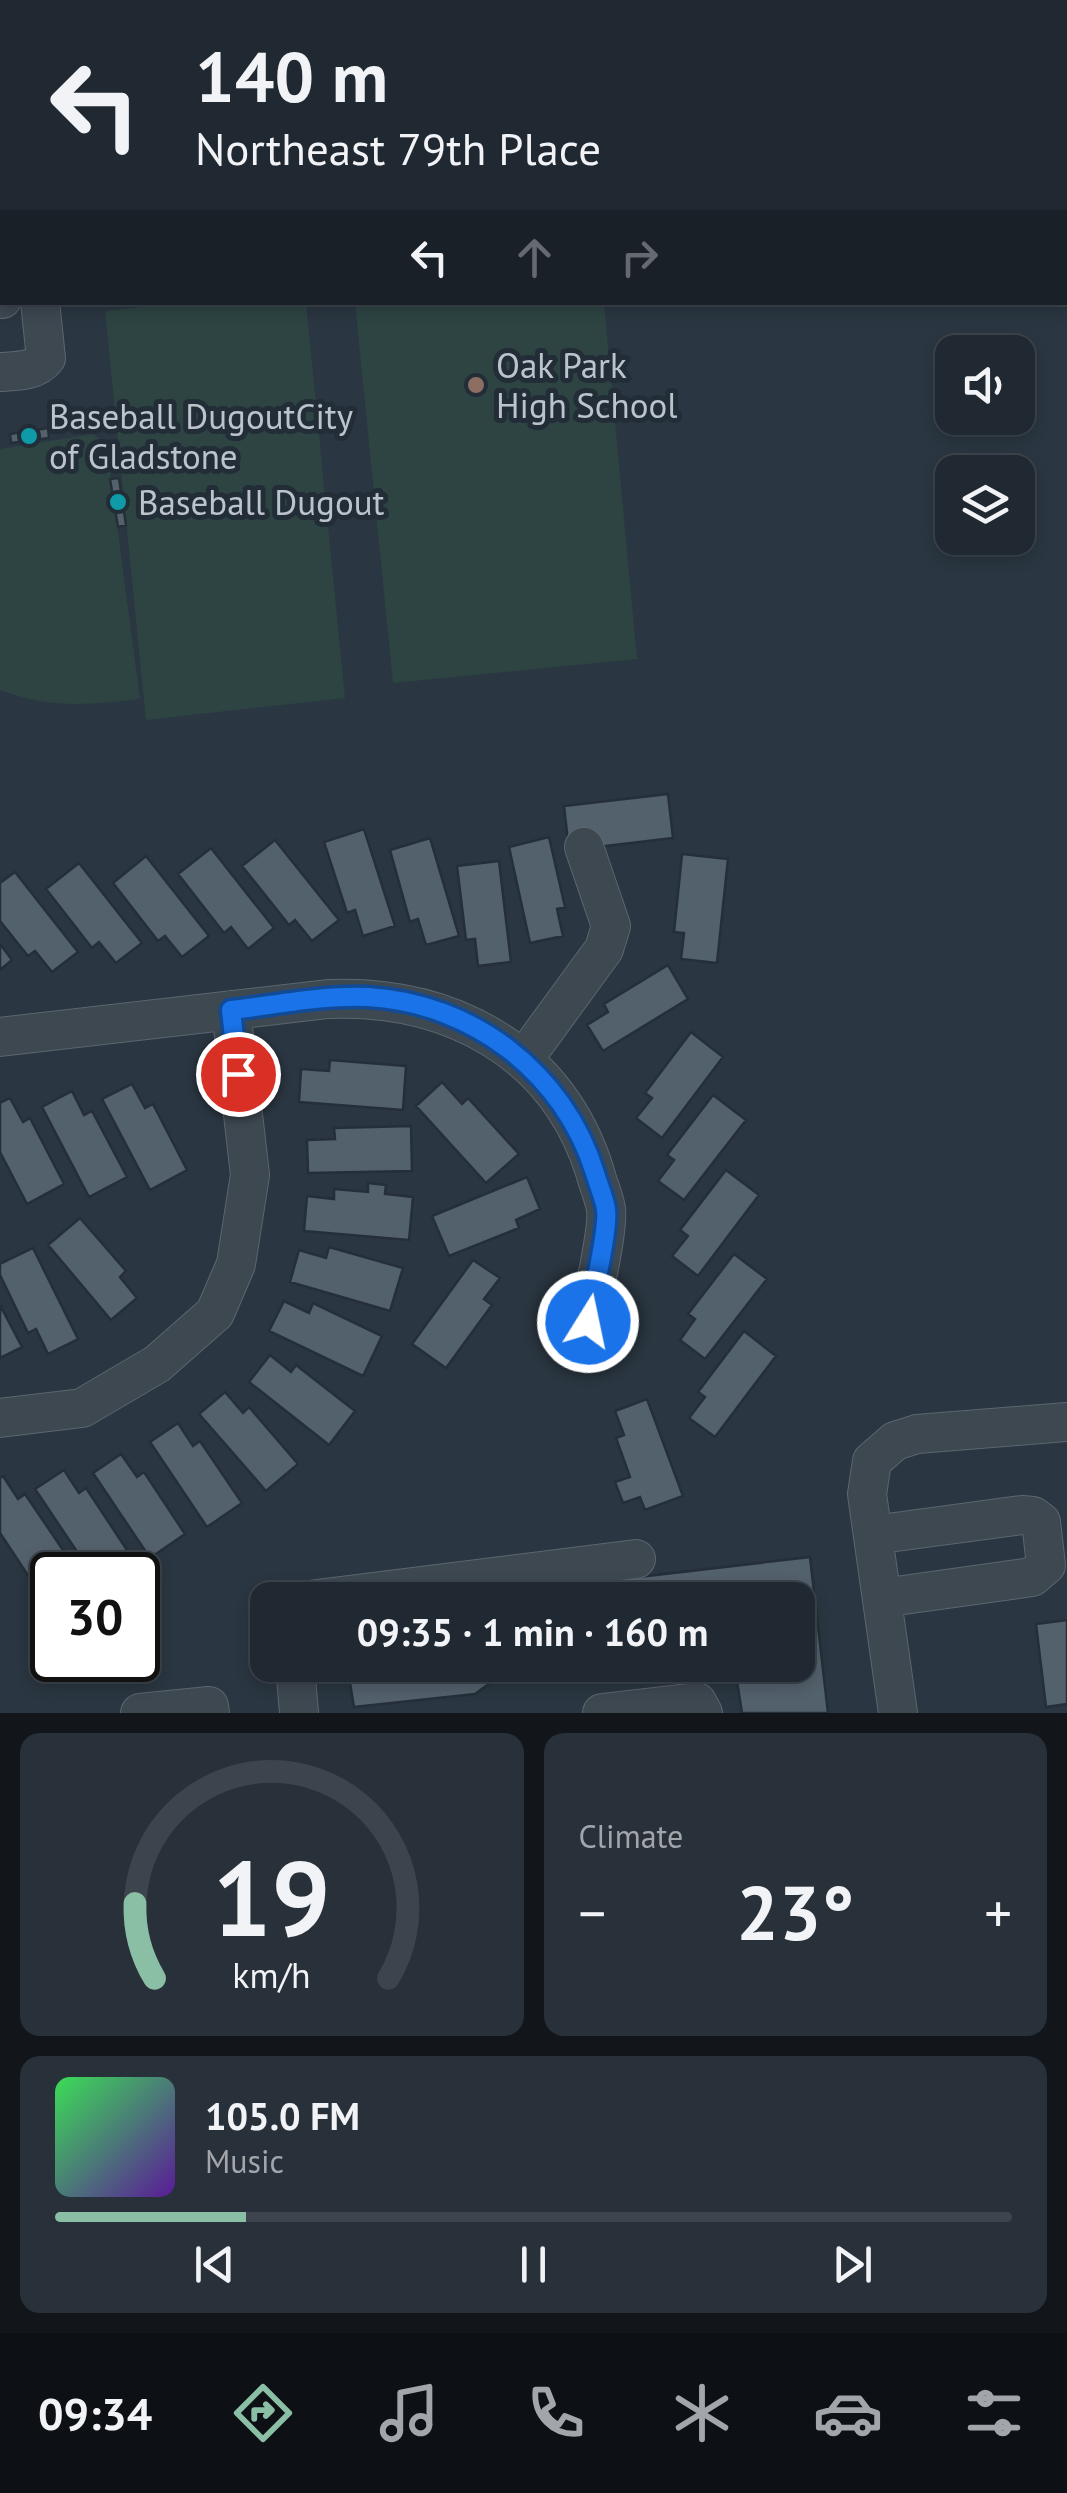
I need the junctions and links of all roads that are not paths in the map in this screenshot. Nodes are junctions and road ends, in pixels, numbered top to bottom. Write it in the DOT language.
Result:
graph roads {
  1 [pos="40,305"];
  2 [pos="0,372"];
  3 [pos="584,847"];
  4 [pos="231,1010"];
  5 [pos="0,1037"];
  6 [pos="523,1060"];
  7 [pos="588,1322"];
  8 [pos="0,1418"];
  9 [pos="1067,1422"];
  10 [pos="873,1536"];
  11 [pos="636,1559"];
  12 [pos="453,1582"];
  13 [pos="882,1598"];
  14 [pos="296,1682"];
  15 [pos="210,1709"];
  16 [pos="140,1713"];
  17 [pos="299,1713"];
  18 [pos="602,1713"];
  19 [pos="703,1713"];
  20 [pos="898,1713"];
  1 -- 2 [label="street"];
  3 -- 6 [label="street"];
  4 -- 5 [label="street"];
  4 -- 6 [label="street"];
  4 -- 8 [label="street"];
  6 -- 7 [label="street"];
  9 -- 10 [label="street"];
  10 -- 13 [label="street"];
  10 -- 13 [label="street"];
  11 -- 12 [label="street"];
  13 -- 20 [label="street"];
  14 -- 17 [label="street"];
  15 -- 16 [label="street"];
  18 -- 19 [label="street"];
}
